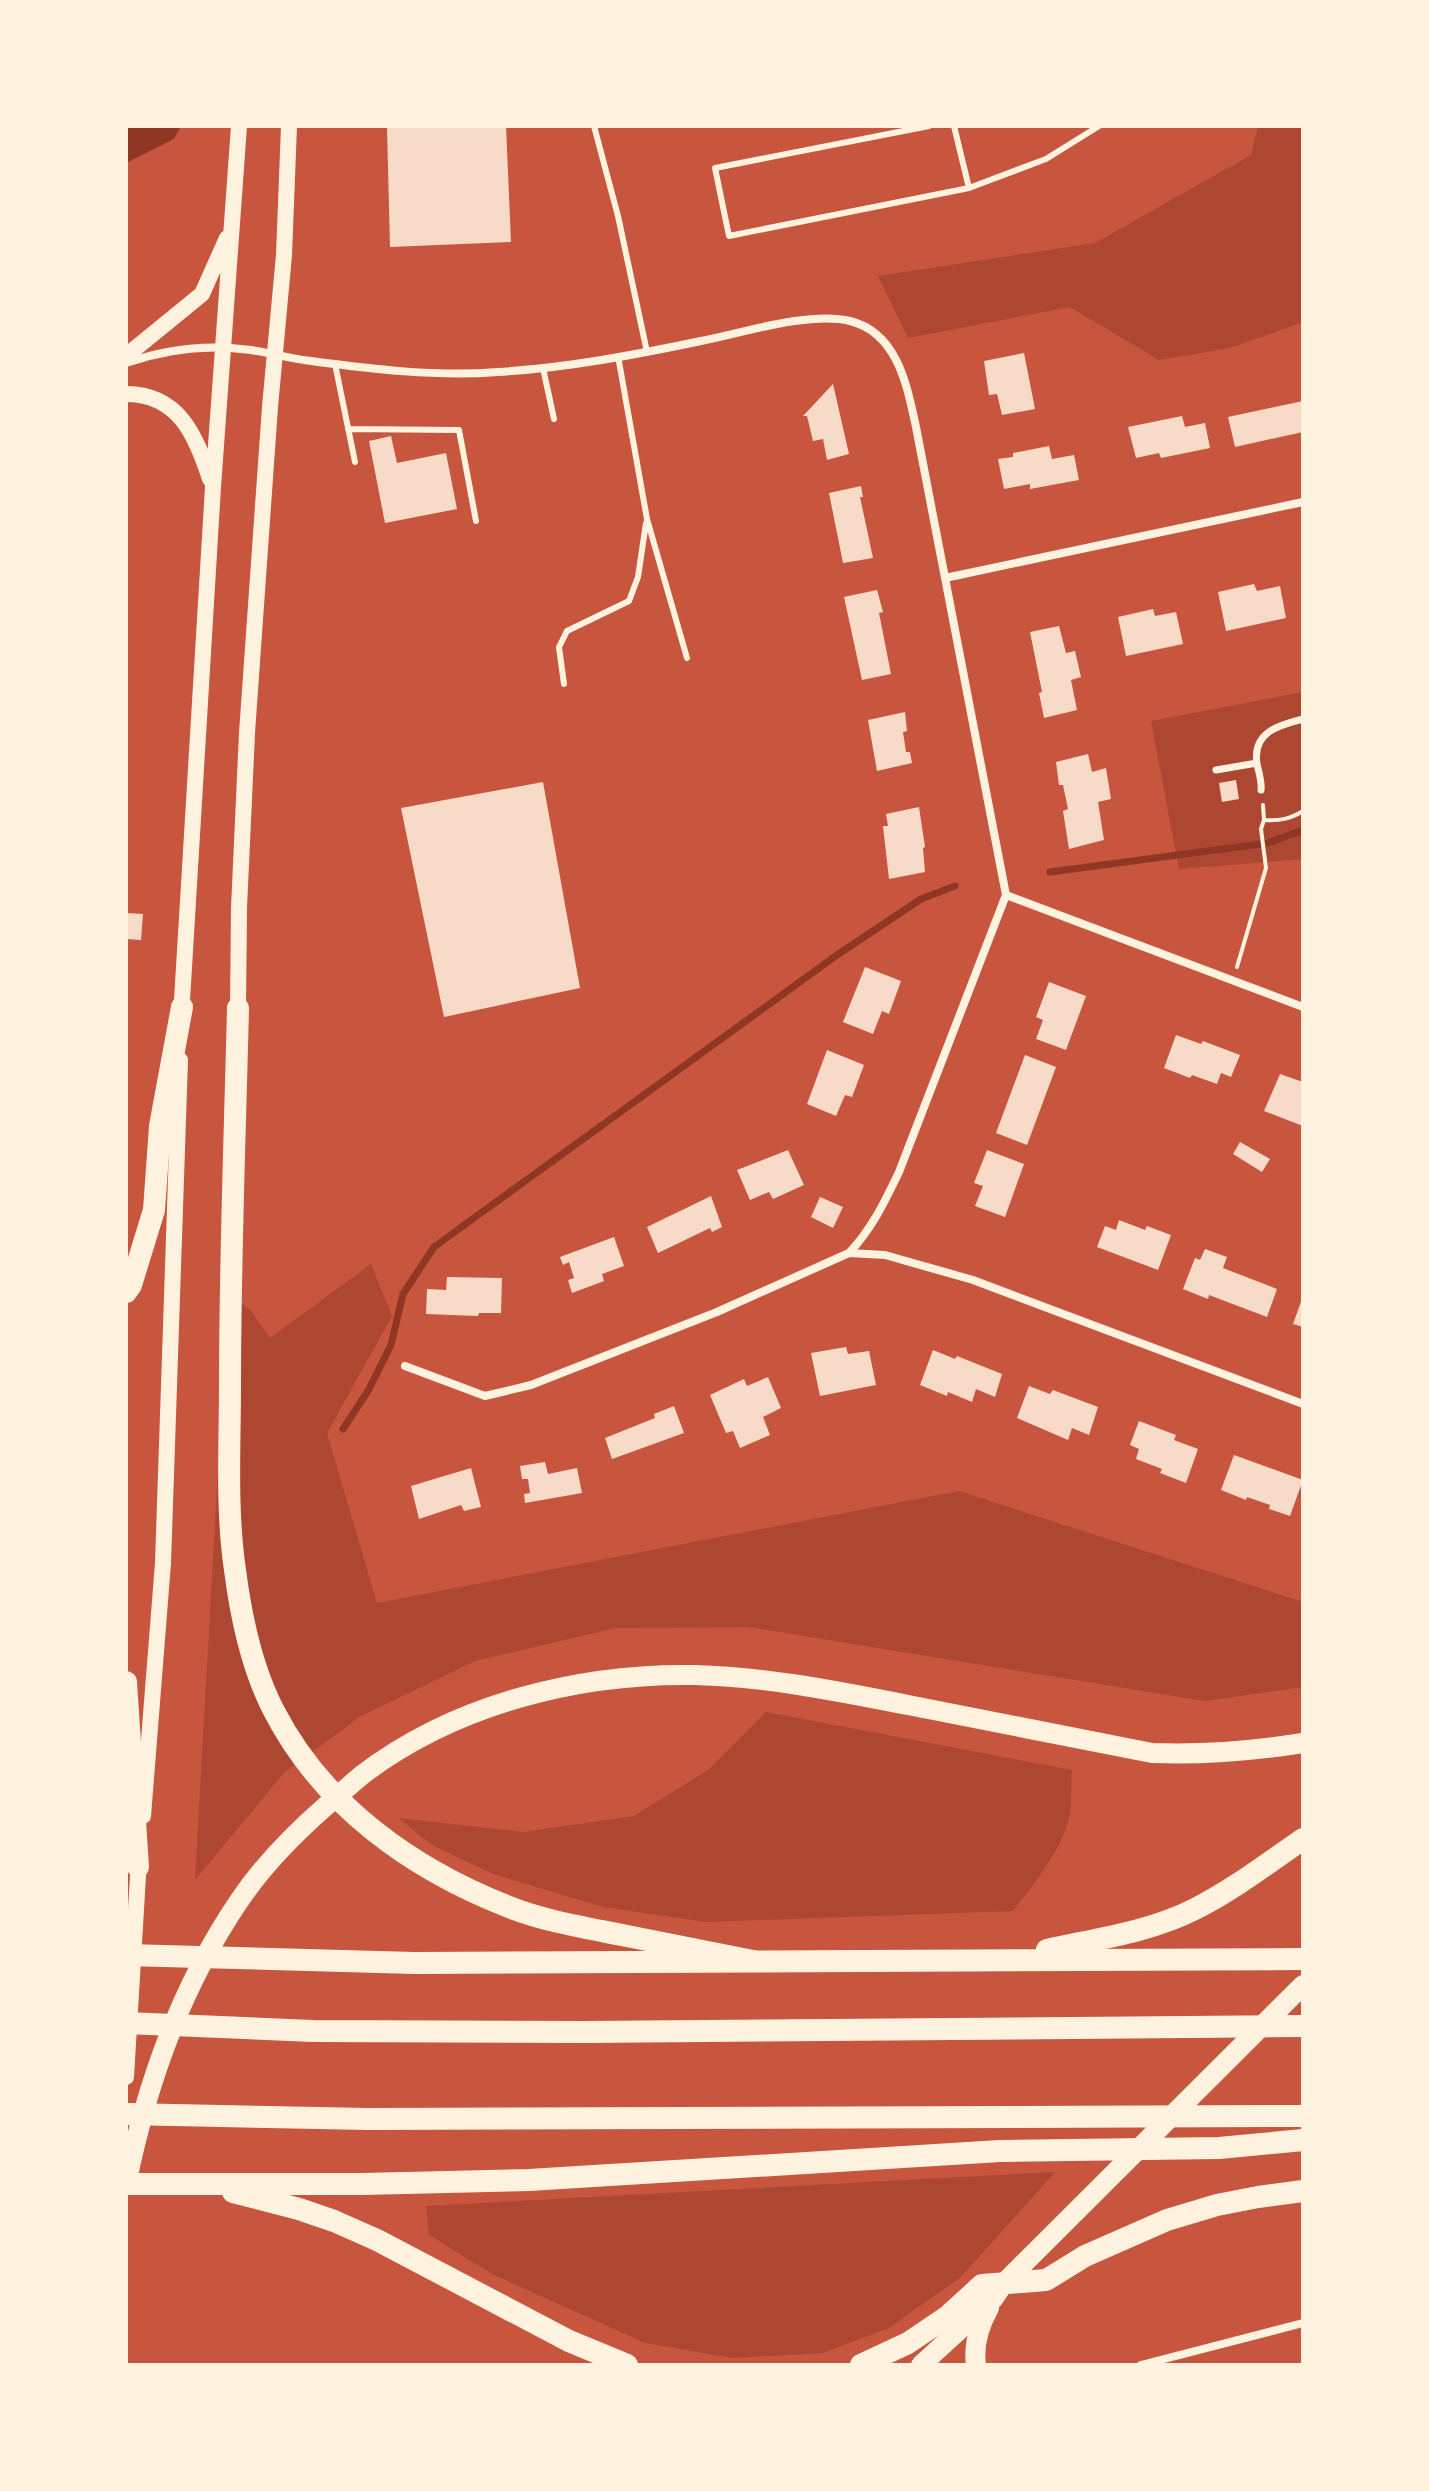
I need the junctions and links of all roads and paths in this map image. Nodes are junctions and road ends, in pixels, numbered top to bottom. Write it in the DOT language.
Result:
graph roads {
  1 [pos="239,126"];
  2 [pos="289,126"];
  3 [pos="594,126"];
  4 [pos="929,126"];
  5 [pos="954,126"];
  6 [pos="1099,126"];
  7 [pos="969,188"];
  8 [pos="233,226"];
  9 [pos="223,349"];
  10 [pos="647,352"];
  11 [pos="126,356"];
  12 [pos="274,356"];
  13 [pos="618,356"];
  14 [pos="126,363"];
  15 [pos="335,364"];
  16 [pos="543,368"];
  17 [pos="126,394"];
  18 [pos="554,419"];
  19 [pos="348,429"];
  20 [pos="355,462"];
  21 [pos="213,487"];
  22 [pos="1303,502"];
  23 [pos="647,519"];
  24 [pos="476,521"];
  25 [pos="945,578"];
  26 [pos="687,658"];
  27 [pos="564,684"];
  28 [pos="1303,719"];
  29 [pos="1257,763"];
  30 [pos="1216,770"];
  31 [pos="1261,790"];
  32 [pos="1303,811"];
  33 [pos="1264,820"];
  34 [pos="1006,895"];
  35 [pos="1233,981"];
  36 [pos="182,1007"];
  37 [pos="1303,1007"];
  38 [pos="238,1008"];
  39 [pos="849,1253"];
  40 [pos="126,1292"];
  41 [pos="405,1366"];
  42 [pos="1303,1404"];
  43 [pos="126,1682"];
  44 [pos="1303,1743"];
  45 [pos="1303,1839"];
  46 [pos="138,1867"];
  47 [pos="126,1955"];
  48 [pos="1006,1959"];
  49 [pos="1303,1959"];
  50 [pos="753,1961"];
  51 [pos="1303,1985"];
  52 [pos="126,2023"];
  53 [pos="1303,2026"];
  54 [pos="126,2077"];
  55 [pos="126,2114"];
  56 [pos="1303,2116"];
  57 [pos="1303,2140"];
  58 [pos="201,2183"];
  59 [pos="126,2184"];
  60 [pos="1303,2191"];
  61 [pos="998,2291"];
  62 [pos="1303,2323"];
  63 [pos="627,2365"];
  64 [pos="861,2365"];
  65 [pos="921,2365"];
  66 [pos="976,2365"];
  67 [pos="1141,2365"];
  1 -- 8 [label="main road"];
  2 -- 12 [label="main road"];
  3 -- 10 [label="lane"];
  4 -- 7 [label="lane"];
  5 -- 7 [label="lane"];
  6 -- 7 [label="lane"];
  8 -- 9 [label="main road"];
  8 -- 11 [label="main road"];
  9 -- 12 [label="street"];
  9 -- 14 [label="street"];
  9 -- 21 [label="main road"];
  10 -- 13 [label="street"];
  10 -- 25 [label="street"];
  12 -- 15 [label="street"];
  12 -- 38 [label="main road"];
  13 -- 16 [label="street"];
  13 -- 23 [label="lane"];
  15 -- 16 [label="street"];
  15 -- 19 [label="lane"];
  16 -- 18 [label="lane"];
  17 -- 21 [label="main road"];
  19 -- 20 [label="lane"];
  19 -- 24 [label="lane"];
  21 -- 36 [label="main road"];
  22 -- 25 [label="street"];
  23 -- 26 [label="lane"];
  23 -- 27 [label="lane"];
  25 -- 34 [label="street"];
  28 -- 29 [label="street"];
  29 -- 30 [label="street"];
  29 -- 31 [label="street"];
  31 -- 33 [label="path"];
  32 -- 33 [label="path"];
  33 -- 35 [label="path"];
  34 -- 35 [label="street"];
  34 -- 39 [label="street"];
  35 -- 37 [label="street"];
  36 -- 40 [label="highway"];
  36 -- 46 [label="main road"];
  38 -- 50 [label="highway"];
  39 -- 41 [label="street"];
  39 -- 42 [label="street"];
  43 -- 46 [label="highway"];
  44 -- 59 [label="main road"];
  45 -- 48 [label="highway"];
  46 -- 54 [label="main road"];
  47 -- 50 [label="highway"];
  48 -- 49 [label="highway"];
  48 -- 50 [label="highway"];
  51 -- 61 [label="main road"];
  52 -- 53 [label="highway"];
  55 -- 56 [label="highway"];
  57 -- 58 [label="highway"];
  58 -- 59 [label="highway"];
  58 -- 63 [label="highway"];
  60 -- 61 [label="highway"];
  61 -- 64 [label="highway"];
  61 -- 65 [label="main road"];
  61 -- 66 [label="main road"];
  62 -- 67 [label="street"];
}
